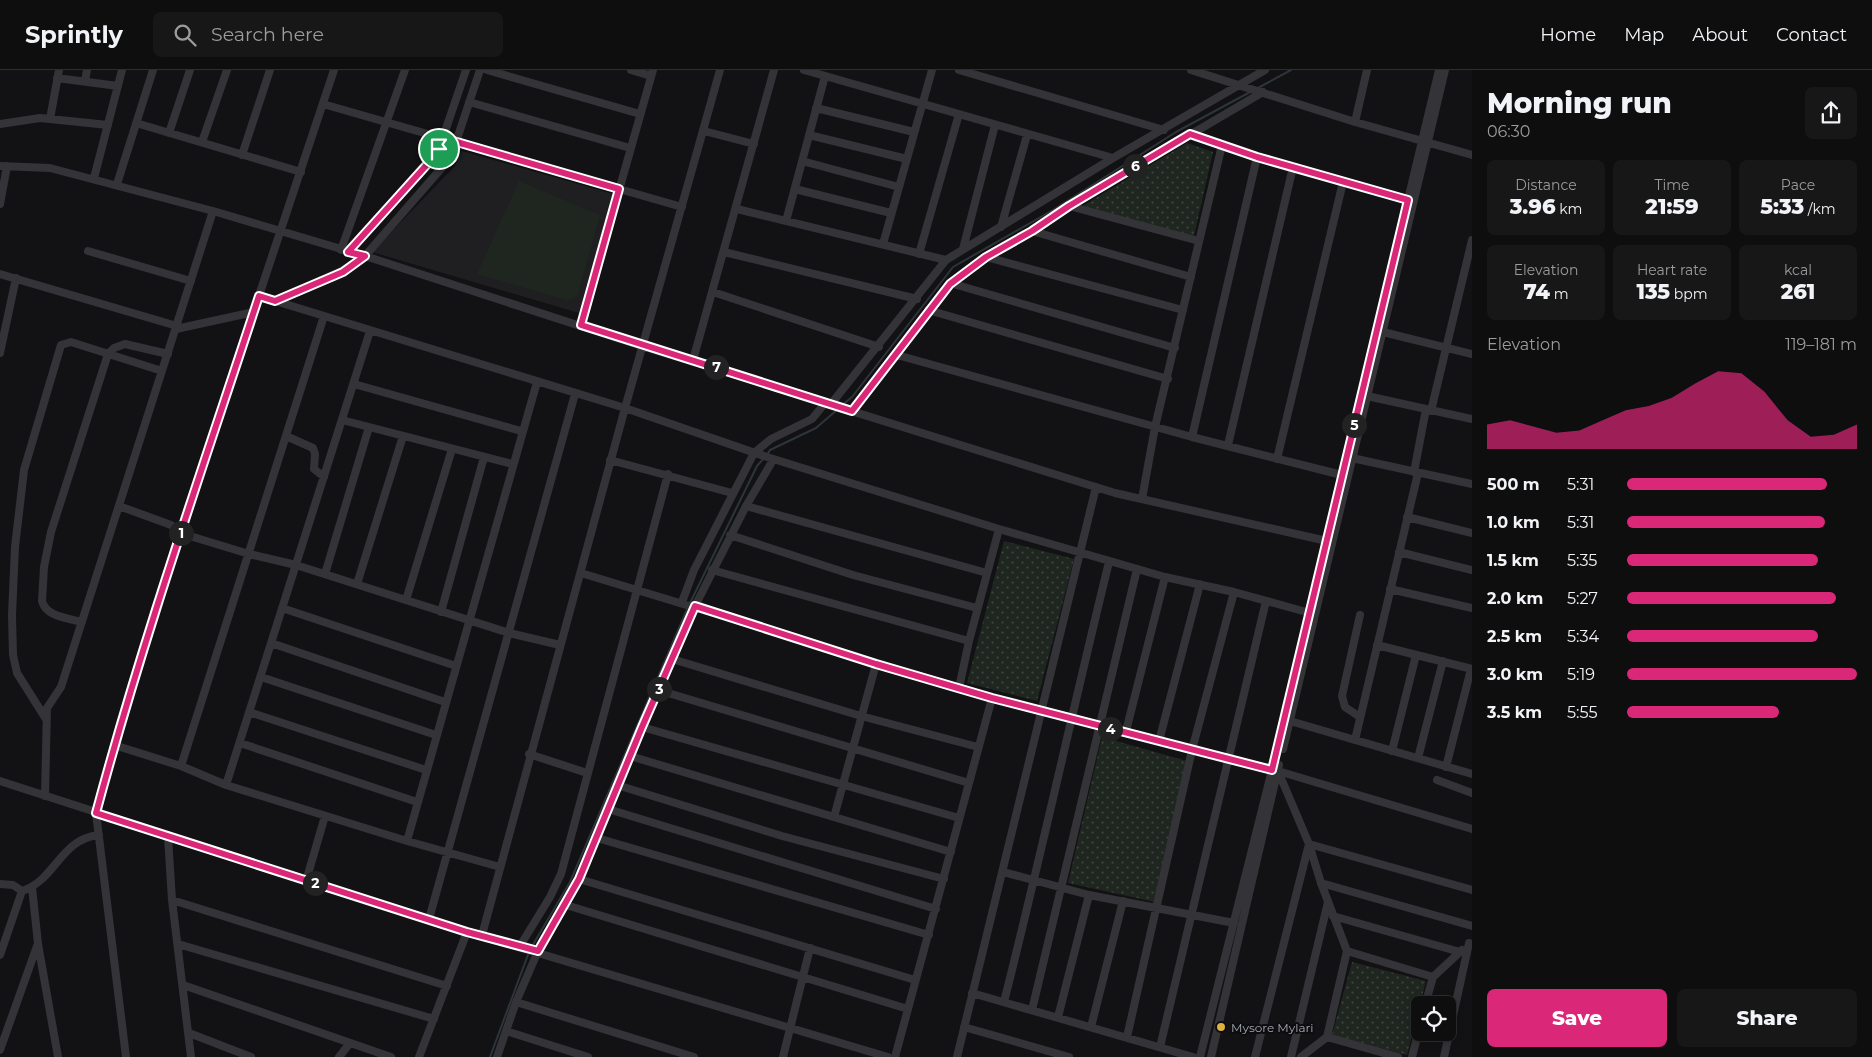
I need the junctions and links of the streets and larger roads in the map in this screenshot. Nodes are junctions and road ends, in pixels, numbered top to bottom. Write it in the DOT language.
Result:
graph roads {
  1 [pos="88,70"];
  2 [pos="122,70"];
  3 [pos="153,70"];
  4 [pos="190,70"];
  5 [pos="227,70"];
  6 [pos="270,70"];
  7 [pos="334,70"];
  8 [pos="405,70"];
  9 [pos="466,70"];
  10 [pos="480,70"];
  11 [pos="487,70"];
  12 [pos="631,70"];
  13 [pos="720,70"];
  14 [pos="774,70"];
  15 [pos="804,70"];
  16 [pos="932,70"];
  17 [pos="960,70"];
  18 [pos="1191,70"];
  19 [pos="1265,70"];
  20 [pos="1367,70"];
  21 [pos="1439,70"];
  22 [pos="1445,70"];
  23 [pos="652,73"];
  24 [pos="58,74"];
  25 [pos="825,76"];
  26 [pos="85,82"];
  27 [pos="1238,84"];
  28 [pos="118,86"];
  29 [pos="1263,92"];
  30 [pos="470,102"];
  31 [pos="922,102"];
  32 [pos="323,104"];
  33 [pos="816,108"];
  34 [pos="640,114"];
  35 [pos="959,114"];
  36 [pos="50,119"];
  37 [pos="386,122"];
  38 [pos="1355,122"];
  39 [pos="136,123"];
  40 [pos="0,124"];
  41 [pos="995,124"];
  42 [pos="108,125"];
  43 [pos="1164,130"];
  44 [pos="704,131"];
  45 [pos="914,132"];
  46 [pos="168,133"];
  47 [pos="1190,134"];
  48 [pos="809,135"];
  49 [pos="1027,135"];
  50 [pos="443,138"];
  51 [pos="1425,141"];
  52 [pos="202,142"];
  53 [pos="456,142"];
  54 [pos="754,144"];
  55 [pos="1222,145"];
  56 [pos="630,148"];
  57 [pos="242,155"];
  58 [pos="1472,155"];
  59 [pos="1257,157"];
  60 [pos="1113,158"];
  61 [pos="906,159"];
  62 [pos="802,162"];
  63 [pos="3,166"];
  64 [pos="1293,167"];
  65 [pos="301,172"];
  66 [pos="94,178"];
  67 [pos="1343,182"];
  68 [pos="117,184"];
  69 [pos="899,187"];
  70 [pos="619,189"];
  71 [pos="795,189"];
  72 [pos="1408,200"];
  73 [pos="0,204"];
  74 [pos="1069,206"];
  75 [pos="682,207"];
  76 [pos="737,208"];
  77 [pos="214,211"];
  78 [pos="891,213"];
  79 [pos="786,221"];
  80 [pos="1001,227"];
  81 [pos="1032,231"];
  82 [pos="280,232"];
  83 [pos="1472,240"];
  84 [pos="1199,241"];
  85 [pos="883,244"];
  86 [pos="963,249"];
  87 [pos="88,251"];
  88 [pos="344,251"];
  89 [pos="724,252"];
  90 [pos="919,254"];
  91 [pos="365,256"];
  92 [pos="986,257"];
  93 [pos="946,260"];
  94 [pos="0,274"];
  95 [pos="1191,277"];
  96 [pos="16,278"];
  97 [pos="191,281"];
  98 [pos="950,284"];
  99 [pos="713,292"];
  100 [pos="259,296"];
  101 [pos="917,299"];
  102 [pos="275,301"];
  103 [pos="928,310"];
  104 [pos="1183,310"];
  105 [pos="254,312"];
  106 [pos="324,316"];
  107 [pos="581,325"];
  108 [pos="176,327"];
  109 [pos="370,331"];
  110 [pos="1382,332"];
  111 [pos="642,346"];
  112 [pos="879,348"];
  113 [pos="1175,348"];
  114 [pos="1446,349"];
  115 [pos="0,353"];
  116 [pos="108,354"];
  117 [pos="168,354"];
  118 [pos="1472,354"];
  119 [pos="896,355"];
  120 [pos="694,360"];
  121 [pos="162,371"];
  122 [pos="1168,379"];
  123 [pos="537,382"];
  124 [pos="354,384"];
  125 [pos="575,394"];
  126 [pos="1367,396"];
  127 [pos="829,403"];
  128 [pos="624,408"];
  129 [pos="1429,410"];
  130 [pos="852,411"];
  131 [pos="1472,419"];
  132 [pos="342,420"];
  133 [pos="369,427"];
  134 [pos="1155,427"];
  135 [pos="521,431"];
  136 [pos="286,436"];
  137 [pos="403,436"];
  138 [pos="1192,437"];
  139 [pos="1228,446"];
  140 [pos="452,448"];
  141 [pos="756,454"];
  142 [pos="484,457"];
  143 [pos="770,458"];
  144 [pos="1352,458"];
  145 [pos="1277,459"];
  146 [pos="610,460"];
  147 [pos="512,464"];
  148 [pos="1416,472"];
  149 [pos="668,474"];
  150 [pos="1342,475"];
  151 [pos="324,477"];
  152 [pos="1472,484"];
  153 [pos="1096,487"];
  154 [pos="732,493"];
  155 [pos="1142,499"];
  156 [pos="119,506"];
  157 [pos="746,506"];
  158 [pos="1407,517"];
  159 [pos="999,529"];
  160 [pos="180,533"];
  161 [pos="1472,533"];
  162 [pos="730,535"];
  163 [pos="1327,541"];
  164 [pos="1399,552"];
  165 [pos="249,554"];
  166 [pos="1080,554"];
  167 [pos="1109,562"];
  168 [pos="296,564"];
  169 [pos="1137,569"];
  170 [pos="712,570"];
  171 [pos="1472,570"];
  172 [pos="581,573"];
  173 [pos="325,574"];
  174 [pos="987,574"];
  175 [pos="1165,577"];
  176 [pos="357,584"];
  177 [pos="1200,584"];
  178 [pos="1390,589"];
  179 [pos="637,590"];
  180 [pos="1234,592"];
  181 [pos="406,600"];
  182 [pos="1266,601"];
  183 [pos="682,602"];
  184 [pos="695,606"];
  185 [pos="282,608"];
  186 [pos="977,608"];
  187 [pos="1472,608"];
  188 [pos="441,612"];
  189 [pos="1310,613"];
  190 [pos="1360,615"];
  191 [pos="468,621"];
  192 [pos="82,622"];
  193 [pos="509,633"];
  194 [pos="969,641"];
  195 [pos="271,643"];
  196 [pos="560,645"];
  197 [pos="1377,645"];
  198 [pos="1416,654"];
  199 [pos="672,658"];
  200 [pos="1443,661"];
  201 [pos="876,664"];
  202 [pos="456,666"];
  203 [pos="1472,669"];
  204 [pos="261,677"];
  205 [pos="959,688"];
  206 [pos="658,690"];
  207 [pos="992,698"];
  208 [pos="445,702"];
  209 [pos="249,712"];
  210 [pos="1042,712"];
  211 [pos="861,716"];
  212 [pos="1360,717"];
  213 [pos="46,719"];
  214 [pos="1070,720"];
  215 [pos="1290,721"];
  216 [pos="642,727"];
  217 [pos="1098,727"];
  218 [pos="1126,731"];
  219 [pos="436,735"];
  220 [pos="1355,740"];
  221 [pos="1159,741"];
  222 [pos="240,743"];
  223 [pos="114,745"];
  224 [pos="978,748"];
  225 [pos="852,749"];
  226 [pos="1192,750"];
  227 [pos="1392,751"];
  228 [pos="529,754"];
  229 [pos="630,756"];
  230 [pos="1418,758"];
  231 [pos="1227,760"];
  232 [pos="181,766"];
  233 [pos="1446,767"];
  234 [pos="426,770"];
  235 [pos="1275,771"];
  236 [pos="587,773"];
  237 [pos="1472,774"];
  238 [pos="1437,780"];
  239 [pos="0,781"];
  240 [pos="969,783"];
  241 [pos="226,785"];
  242 [pos="617,785"];
  243 [pos="842,785"];
  244 [pos="1472,792"];
  245 [pos="45,796"];
  246 [pos="417,802"];
  247 [pos="608,809"];
  248 [pos="96,813"];
  249 [pos="325,816"];
  250 [pos="834,817"];
  251 [pos="959,818"];
  252 [pos="1472,829"];
  253 [pos="99,835"];
  254 [pos="168,837"];
  255 [pos="597,838"];
  256 [pos="406,841"];
  257 [pos="1309,844"];
  258 [pos="447,852"];
  259 [pos="951,852"];
  260 [pos="500,867"];
  261 [pos="1003,872"];
  262 [pos="579,879"];
  263 [pos="944,879"];
  264 [pos="306,880"];
  265 [pos="1035,882"];
  266 [pos="1321,883"];
  267 [pos="0,884"];
  268 [pos="32,887"];
  269 [pos="1061,887"];
  270 [pos="1472,890"];
  271 [pos="22,891"];
  272 [pos="1089,895"];
  273 [pos="172,900"];
  274 [pos="1123,901"];
  275 [pos="1328,902"];
  276 [pos="566,905"];
  277 [pos="1157,907"];
  278 [pos="936,909"];
  279 [pos="1192,914"];
  280 [pos="1333,916"];
  281 [pos="429,919"];
  282 [pos="1234,923"];
  283 [pos="1472,926"];
  284 [pos="467,932"];
  285 [pos="482,935"];
  286 [pos="928,936"];
  287 [pos="1471,942"];
  288 [pos="38,944"];
  289 [pos="178,944"];
  290 [pos="520,946"];
  291 [pos="810,948"];
  292 [pos="538,951"];
  293 [pos="1347,951"];
  294 [pos="1460,952"];
  295 [pos="0,955"];
  296 [pos="802,977"];
  297 [pos="1433,977"];
  298 [pos="916,980"];
  299 [pos="183,985"];
  300 [pos="447,986"];
  301 [pos="972,992"];
  302 [pos="1428,996"];
  303 [pos="516,1002"];
  304 [pos="1004,1002"];
  305 [pos="908,1010"];
  306 [pos="1032,1010"];
  307 [pos="1058,1018"];
  308 [pos="434,1019"];
  309 [pos="964,1027"];
  310 [pos="1091,1027"];
  311 [pos="790,1029"];
  312 [pos="506,1031"];
  313 [pos="189,1033"];
  314 [pos="1126,1037"];
  315 [pos="1327,1037"];
  316 [pos="1416,1041"];
  317 [pos="350,1043"];
  318 [pos="1160,1047"];
  319 [pos="665,1048"];
  320 [pos="0,1050"];
  321 [pos="58,1057"];
  322 [pos="126,1057"];
  323 [pos="191,1057"];
  324 [pos="251,1057"];
  325 [pos="339,1057"];
  326 [pos="391,1057"];
  327 [pos="419,1057"];
  328 [pos="497,1057"];
  329 [pos="588,1057"];
  330 [pos="662,1057"];
  331 [pos="694,1057"];
  332 [pos="783,1057"];
  333 [pos="888,1057"];
  334 [pos="895,1057"];
  335 [pos="957,1057"];
  336 [pos="1069,1057"];
  337 [pos="1193,1057"];
  338 [pos="1200,1057"];
  339 [pos="1211,1057"];
  340 [pos="1255,1057"];
  341 [pos="1291,1057"];
  342 [pos="1301,1057"];
  343 [pos="1398,1057"];
  344 [pos="1412,1057"];
  345 [pos="1444,1057"];
  1 -- 26 [label="street"];
  2 -- 28 [label="street"];
  3 -- 39 [label="street"];
  4 -- 46 [label="street"];
  5 -- 52 [label="street"];
  6 -- 57 [label="street"];
  7 -- 32 [label="street"];
  8 -- 37 [label="street"];
  9 -- 50 [label="street"];
  10 -- 30 [label="street"];
  11 -- 34 [label="street"];
  12 -- 23 [label="street"];
  13 -- 44 [label="street"];
  14 -- 54 [label="street"];
  15 -- 25 [label="street"];
  16 -- 31 [label="street"];
  17 -- 43 [label="street"];
  18 -- 27 [label="street"];
  19 -- 27 [label="street"];
  20 -- 38 [label="street"];
  21 -- 51 [label="street"];
  22 -- 51 [label="street"];
  23 -- 34 [label="street"];
  24 -- 26 [label="street"];
  24 -- 36 [label="street"];
  25 -- 31 [label="street"];
  25 -- 33 [label="street"];
  26 -- 28 [label="street"];
  27 -- 29 [label="street"];
  27 -- 43 [label="street"];
  28 -- 42 [label="street"];
  29 -- 38 [label="street"];
  29 -- 47 [label="street"];
  30 -- 53 [label="street"];
  30 -- 56 [label="street"];
  31 -- 35 [label="street"];
  31 -- 45 [label="street"];
  32 -- 37 [label="street"];
  32 -- 65 [label="street"];
  33 -- 45 [label="street"];
  33 -- 48 [label="street"];
  34 -- 56 [label="street"];
  35 -- 41 [label="street"];
  35 -- 90 [label="street"];
  36 -- 40 [label="street"];
  36 -- 42 [label="street"];
  37 -- 50 [label="street"];
  37 -- 88 [label="street"];
  38 -- 51 [label="street"];
  39 -- 46 [label="street"];
  39 -- 68 [label="street"];
  41 -- 49 [label="street"];
  41 -- 86 [label="street"];
  42 -- 66 [label="street"];
  43 -- 60 [label="street"];
  44 -- 54 [label="street"];
  44 -- 75 [label="street"];
  45 -- 61 [label="street"];
  46 -- 52 [label="street"];
  47 -- 55 [label="street"];
  47 -- 74 [label="street"];
  48 -- 61 [label="street"];
  48 -- 62 [label="street"];
  49 -- 60 [label="street"];
  49 -- 80 [label="street"];
  50 -- 53 [label="street"];
  50 -- 88 [label="street"];
  51 -- 58 [label="street"];
  51 -- 72 [label="street"];
  51 -- 110 [label="street"];
  52 -- 57 [label="street"];
  53 -- 70 [label="street"];
  53 -- 91 [label="street"];
  54 -- 76 [label="street"];
  55 -- 59 [label="street"];
  55 -- 84 [label="street"];
  56 -- 70 [label="street"];
  57 -- 65 [label="street"];
  59 -- 64 [label="street"];
  59 -- 138 [label="street"];
  60 -- 80 [label="street"];
  61 -- 69 [label="street"];
  62 -- 69 [label="street"];
  62 -- 71 [label="street"];
  63 -- 66 [label="street"];
  63 -- 73 [label="street"];
  64 -- 67 [label="street"];
  64 -- 139 [label="street"];
  65 -- 82 [label="street"];
  66 -- 68 [label="street"];
  67 -- 72 [label="street"];
  67 -- 145 [label="street"];
  68 -- 77 [label="street"];
  69 -- 78 [label="street"];
  70 -- 75 [label="street"];
  70 -- 107 [label="street"];
  71 -- 78 [label="street"];
  71 -- 79 [label="street"];
  72 -- 150 [label="street"];
  74 -- 81 [label="street"];
  74 -- 84 [label="street"];
  75 -- 111 [label="street"];
  76 -- 79 [label="street"];
  76 -- 89 [label="street"];
  77 -- 82 [label="street"];
  77 -- 97 [label="street"];
  78 -- 85 [label="street"];
  79 -- 85 [label="street"];
  80 -- 86 [label="street"];
  81 -- 92 [label="street"];
  81 -- 95 [label="street"];
  82 -- 88 [label="street"];
  82 -- 100 [label="street"];
  83 -- 114 [label="street"];
  84 -- 95 [label="street"];
  85 -- 90 [label="street"];
  86 -- 93 [label="street"];
  87 -- 97 [label="street"];
  88 -- 91 [label="street"];
  89 -- 99 [label="street"];
  89 -- 101 [label="street"];
  90 -- 93 [label="street"];
  91 -- 102 [label="street"];
  91 -- 107 [label="street"];
  92 -- 98 [label="street"];
  92 -- 104 [label="street"];
  93 -- 101 [label="street"];
  94 -- 96 [label="street"];
  95 -- 104 [label="street"];
  96 -- 108 [label="street"];
  96 -- 115 [label="street"];
  97 -- 108 [label="street"];
  98 -- 103 [label="street"];
  98 -- 113 [label="street"];
  99 -- 112 [label="street"];
  99 -- 120 [label="street"];
  100 -- 102 [label="street"];
  100 -- 105 [label="street"];
  101 -- 112 [label="street"];
  102 -- 106 [label="street"];
  103 -- 119 [label="street"];
  103 -- 122 [label="street"];
  104 -- 113 [label="street"];
  105 -- 108 [label="street"];
  105 -- 160 [label="street"];
  106 -- 109 [label="street"];
  106 -- 136 [label="street"];
  107 -- 111 [label="street"];
  108 -- 117 [label="street"];
  109 -- 123 [label="street"];
  109 -- 124 [label="street"];
  110 -- 114 [label="street"];
  110 -- 126 [label="street"];
  111 -- 120 [label="street"];
  111 -- 128 [label="street"];
  112 -- 127 [label="street"];
  113 -- 122 [label="street"];
  114 -- 118 [label="street"];
  114 -- 129 [label="street"];
  116 -- 117 [label="street"];
  116 -- 121 [label="street"];
  116 -- 192 [label="street"];
  116 -- 213 [label="street"];
  117 -- 121 [label="street"];
  119 -- 130 [label="street"];
  119 -- 134 [label="street"];
  120 -- 127 [label="street"];
  121 -- 156 [label="street"];
  122 -- 134 [label="street"];
  123 -- 125 [label="street"];
  123 -- 135 [label="street"];
  124 -- 132 [label="street"];
  124 -- 135 [label="street"];
  125 -- 128 [label="street"];
  125 -- 193 [label="street"];
  126 -- 129 [label="street"];
  126 -- 144 [label="street"];
  127 -- 130 [label="street"];
  127 -- 141 [label="street"];
  128 -- 141 [label="street"];
  128 -- 146 [label="street"];
  129 -- 131 [label="street"];
  129 -- 148 [label="street"];
  130 -- 153 [label="street"];
  132 -- 133 [label="street"];
  132 -- 151 [label="street"];
  133 -- 137 [label="street"];
  133 -- 173 [label="street"];
  134 -- 138 [label="street"];
  134 -- 155 [label="street"];
  135 -- 147 [label="street"];
  136 -- 151 [label="street"];
  136 -- 165 [label="street"];
  137 -- 140 [label="street"];
  137 -- 176 [label="street"];
  138 -- 139 [label="street"];
  139 -- 145 [label="street"];
  140 -- 142 [label="street"];
  140 -- 181 [label="street"];
  141 -- 143 [label="street"];
  141 -- 154 [label="street"];
  142 -- 147 [label="street"];
  142 -- 188 [label="street"];
  143 -- 157 [label="street"];
  143 -- 159 [label="street"];
  144 -- 148 [label="street"];
  144 -- 215 [label="street"];
  145 -- 150 [label="street"];
  146 -- 149 [label="street"];
  146 -- 172 [label="street"];
  147 -- 191 [label="street"];
  148 -- 152 [label="street"];
  148 -- 158 [label="street"];
  149 -- 154 [label="street"];
  149 -- 179 [label="street"];
  150 -- 163 [label="street"];
  151 -- 168 [label="street"];
  153 -- 155 [label="street"];
  153 -- 166 [label="street"];
  154 -- 183 [label="street"];
  155 -- 163 [label="street"];
  156 -- 160 [label="street"];
  156 -- 192 [label="street"];
  157 -- 162 [label="street"];
  157 -- 174 [label="street"];
  158 -- 161 [label="street"];
  158 -- 164 [label="street"];
  159 -- 166 [label="street"];
  159 -- 174 [label="street"];
  160 -- 165 [label="street"];
  160 -- 223 [label="street"];
  162 -- 170 [label="street"];
  162 -- 186 [label="street"];
  163 -- 189 [label="street"];
  164 -- 171 [label="street"];
  164 -- 178 [label="street"];
  165 -- 168 [label="street"];
  165 -- 232 [label="street"];
  166 -- 167 [label="street"];
  166 -- 210 [label="street"];
  167 -- 169 [label="street"];
  167 -- 214 [label="street"];
  168 -- 173 [label="street"];
  168 -- 185 [label="street"];
  169 -- 175 [label="street"];
  169 -- 217 [label="street"];
  170 -- 184 [label="street"];
  170 -- 194 [label="street"];
  172 -- 179 [label="street"];
  172 -- 196 [label="street"];
  173 -- 176 [label="street"];
  174 -- 186 [label="street"];
  175 -- 177 [label="street"];
  175 -- 218 [label="street"];
  176 -- 181 [label="street"];
  177 -- 180 [label="street"];
  177 -- 221 [label="street"];
  178 -- 187 [label="street"];
  178 -- 197 [label="street"];
  179 -- 183 [label="street"];
  179 -- 236 [label="street"];
  180 -- 182 [label="street"];
  180 -- 226 [label="street"];
  181 -- 188 [label="street"];
  182 -- 189 [label="street"];
  182 -- 231 [label="street"];
  183 -- 184 [label="street"];
  184 -- 199 [label="street"];
  184 -- 201 [label="street"];
  185 -- 195 [label="street"];
  185 -- 202 [label="street"];
  186 -- 194 [label="street"];
  188 -- 191 [label="street"];
  189 -- 235 [label="street"];
  190 -- 212 [label="street"];
  191 -- 193 [label="street"];
  191 -- 202 [label="street"];
  192 -- 213 [label="street"];
  193 -- 196 [label="street"];
  193 -- 258 [label="street"];
  194 -- 205 [label="street"];
  195 -- 204 [label="street"];
  195 -- 208 [label="street"];
  196 -- 228 [label="street"];
  197 -- 198 [label="street"];
  197 -- 212 [label="street"];
  198 -- 200 [label="street"];
  198 -- 227 [label="street"];
  199 -- 206 [label="street"];
  199 -- 211 [label="street"];
  200 -- 203 [label="street"];
  200 -- 230 [label="street"];
  201 -- 205 [label="street"];
  201 -- 211 [label="street"];
  202 -- 208 [label="street"];
  203 -- 233 [label="street"];
  204 -- 209 [label="street"];
  204 -- 219 [label="street"];
  205 -- 207 [label="street"];
  206 -- 216 [label="street"];
  206 -- 225 [label="street"];
  207 -- 210 [label="street"];
  207 -- 224 [label="street"];
  208 -- 219 [label="street"];
  209 -- 222 [label="street"];
  209 -- 234 [label="street"];
  210 -- 214 [label="street"];
  210 -- 261 [label="street"];
  211 -- 224 [label="street"];
  211 -- 225 [label="street"];
  212 -- 220 [label="street"];
  213 -- 245 [label="street"];
  214 -- 217 [label="street"];
  214 -- 265 [label="street"];
  215 -- 220 [label="street"];
  215 -- 235 [label="street"];
  216 -- 229 [label="street"];
  216 -- 243 [label="street"];
  217 -- 218 [label="street"];
  217 -- 269 [label="street"];
  218 -- 221 [label="street"];
  219 -- 234 [label="street"];
  220 -- 227 [label="street"];
  221 -- 226 [label="street"];
  222 -- 241 [label="street"];
  222 -- 246 [label="street"];
  223 -- 232 [label="street"];
  223 -- 248 [label="street"];
  224 -- 240 [label="street"];
  225 -- 240 [label="street"];
  225 -- 243 [label="street"];
  226 -- 231 [label="street"];
  226 -- 277 [label="street"];
  227 -- 230 [label="street"];
  228 -- 236 [label="street"];
  228 -- 260 [label="street"];
  229 -- 242 [label="street"];
  229 -- 250 [label="street"];
  230 -- 233 [label="street"];
  231 -- 235 [label="street"];
  231 -- 279 [label="street"];
  232 -- 241 [label="street"];
  233 -- 237 [label="street"];
  234 -- 246 [label="street"];
  235 -- 252 [label="street"];
  235 -- 257 [label="street"];
  235 -- 282 [label="street"];
  235 -- 339 [label="street"];
  236 -- 290 [label="street"];
  238 -- 244 [label="street"];
  239 -- 245 [label="street"];
  240 -- 251 [label="street"];
  241 -- 249 [label="street"];
  242 -- 247 [label="street"];
  242 -- 263 [label="street"];
  243 -- 250 [label="street"];
  243 -- 251 [label="street"];
  245 -- 248 [label="street"];
  246 -- 256 [label="street"];
  247 -- 255 [label="street"];
  247 -- 278 [label="street"];
  248 -- 253 [label="street"];
  248 -- 254 [label="street"];
  249 -- 256 [label="street"];
  249 -- 264 [label="street"];
  250 -- 259 [label="street"];
  251 -- 259 [label="street"];
  253 -- 268 [label="street"];
  253 -- 322 [label="street"];
  254 -- 264 [label="street"];
  254 -- 273 [label="street"];
  255 -- 262 [label="street"];
  255 -- 286 [label="street"];
  256 -- 258 [label="street"];
  257 -- 266 [label="street"];
  257 -- 270 [label="street"];
  257 -- 340 [label="street"];
  258 -- 260 [label="street"];
  258 -- 281 [label="street"];
  259 -- 263 [label="street"];
  260 -- 285 [label="street"];
  261 -- 265 [label="street"];
  261 -- 301 [label="street"];
  262 -- 276 [label="street"];
  262 -- 291 [label="street"];
  263 -- 278 [label="street"];
  264 -- 281 [label="street"];
  265 -- 269 [label="street"];
  265 -- 304 [label="street"];
  266 -- 275 [label="street"];
  266 -- 283 [label="street"];
  267 -- 271 [label="street"];
  268 -- 271 [label="street"];
  268 -- 288 [label="street"];
  269 -- 272 [label="street"];
  269 -- 306 [label="street"];
  271 -- 295 [label="street"];
  272 -- 274 [label="street"];
  272 -- 307 [label="street"];
  273 -- 289 [label="street"];
  273 -- 300 [label="street"];
  274 -- 277 [label="street"];
  274 -- 310 [label="street"];
  275 -- 280 [label="street"];
  275 -- 341 [label="street"];
  276 -- 292 [label="street"];
  276 -- 296 [label="street"];
  277 -- 279 [label="street"];
  277 -- 314 [label="street"];
  278 -- 286 [label="street"];
  279 -- 282 [label="street"];
  279 -- 318 [label="street"];
  280 -- 293 [label="street"];
  280 -- 294 [label="street"];
  281 -- 284 [label="street"];
  282 -- 338 [label="street"];
  284 -- 285 [label="street"];
  284 -- 300 [label="street"];
  285 -- 290 [label="street"];
  286 -- 298 [label="street"];
  287 -- 294 [label="street"];
  287 -- 345 [label="street"];
  288 -- 320 [label="street"];
  288 -- 321 [label="street"];
  289 -- 299 [label="street"];
  289 -- 308 [label="street"];
  290 -- 292 [label="street"];
  291 -- 296 [label="street"];
  291 -- 298 [label="street"];
  292 -- 303 [label="street"];
  292 -- 311 [label="street"];
  293 -- 297 [label="street"];
  293 -- 315 [label="street"];
  294 -- 297 [label="street"];
  296 -- 305 [label="street"];
  296 -- 311 [label="street"];
  297 -- 302 [label="street"];
  298 -- 305 [label="street"];
  299 -- 313 [label="street"];
  299 -- 317 [label="street"];
  300 -- 308 [label="street"];
  301 -- 304 [label="street"];
  301 -- 309 [label="street"];
  303 -- 312 [label="street"];
  303 -- 319 [label="street"];
  304 -- 306 [label="street"];
  305 -- 334 [label="street"];
  306 -- 307 [label="street"];
  307 -- 310 [label="street"];
  308 -- 327 [label="street"];
  309 -- 335 [label="street"];
  309 -- 336 [label="street"];
  310 -- 314 [label="street"];
  311 -- 332 [label="street"];
  311 -- 333 [label="street"];
  312 -- 328 [label="street"];
  312 -- 329 [label="street"];
  313 -- 323 [label="street"];
  313 -- 324 [label="street"];
  314 -- 318 [label="street"];
  315 -- 342 [label="street"];
  315 -- 343 [label="street"];
  316 -- 344 [label="street"];
  317 -- 325 [label="street"];
  317 -- 326 [label="street"];
  318 -- 337 [label="street"];
  319 -- 330 [label="street"];
  319 -- 331 [label="street"];
}
